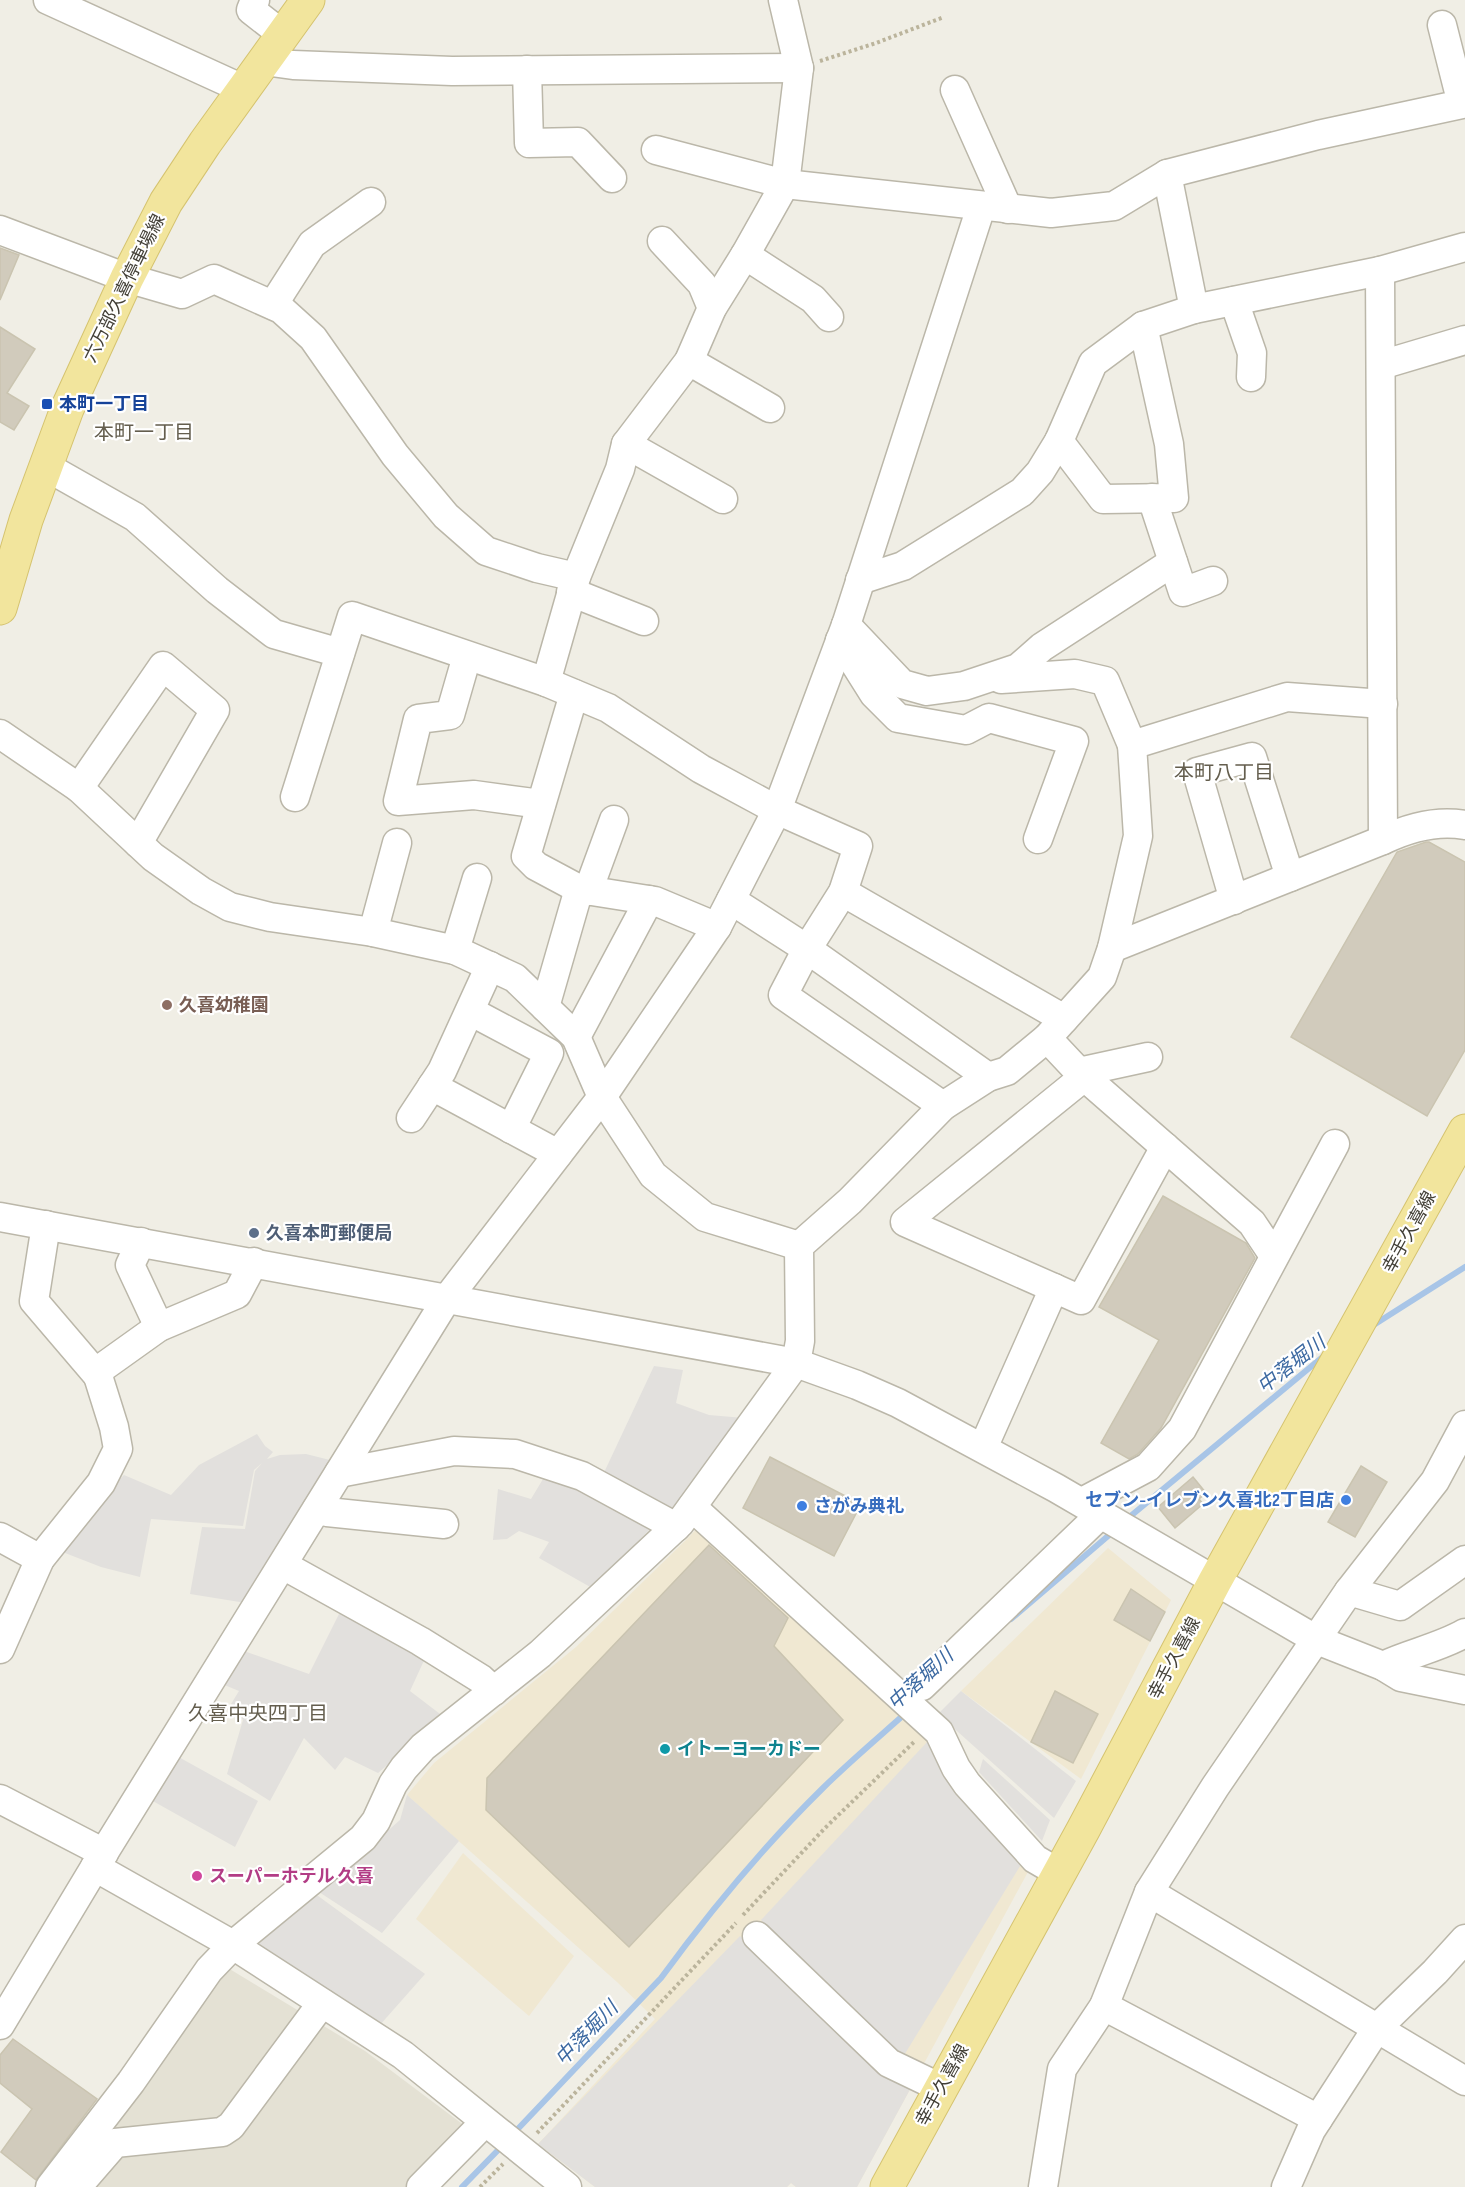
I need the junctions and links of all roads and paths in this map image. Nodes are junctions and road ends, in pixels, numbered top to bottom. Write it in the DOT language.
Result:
graph roads {
  1 [pos="48,0"];
  2 [pos="255,0"];
  3 [pos="308,0"];
  4 [pos="783,0"];
  5 [pos="944,17"];
  6 [pos="1442,25"];
  7 [pos="283,35"];
  8 [pos="264,61"];
  9 [pos="799,68"];
  10 [pos="527,70"];
  11 [pos="243,89"];
  12 [pos="955,90"];
  13 [pos="656,150"];
  14 [pos="1167,174"];
  15 [pos="612,178"];
  16 [pos="785,184"];
  17 [pos="370,202"];
  18 [pos="994,208"];
  19 [pos="0,230"];
  20 [pos="662,241"];
  21 [pos="1465,247"];
  22 [pos="745,255"];
  23 [pos="1380,271"];
  24 [pos="127,278"];
  25 [pos="1234,301"];
  26 [pos="273,305"];
  27 [pos="712,308"];
  28 [pos="1194,309"];
  29 [pos="829,317"];
  30 [pos="1143,326"];
  31 [pos="1465,340"];
  32 [pos="689,362"];
  33 [pos="1381,365"];
  34 [pos="1251,377"];
  35 [pos="770,408"];
  36 [pos="1059,441"];
  37 [pos="627,444"];
  38 [pos="45,466"];
  39 [pos="1152,498"];
  40 [pos="723,499"];
  41 [pos="1173,562"];
  42 [pos="860,580"];
  43 [pos="1214,581"];
  44 [pos="574,584"];
  45 [pos="0,608"];
  46 [pos="644,621"];
  47 [pos="843,632"];
  48 [pos="340,653"];
  49 [pos="467,656"];
  50 [pos="981,680"];
  51 [pos="546,682"];
  52 [pos="573,694"];
  53 [pos="1383,704"];
  54 [pos="0,734"];
  55 [pos="1132,745"];
  56 [pos="79,788"];
  57 [pos="295,797"];
  58 [pos="541,804"];
  59 [pos="777,810"];
  60 [pos="614,820"];
  61 [pos="1465,825"];
  62 [pos="1038,839"];
  63 [pos="1383,840"];
  64 [pos="138,843"];
  65 [pos="397,843"];
  66 [pos="1290,877"];
  67 [pos="477,878"];
  68 [pos="583,890"];
  69 [pos="843,892"];
  70 [pos="649,900"];
  71 [pos="731,900"];
  72 [pos="1234,900"];
  73 [pos="717,927"];
  74 [pos="373,932"];
  75 [pos="1112,948"];
  76 [pos="807,949"];
  77 [pos="455,950"];
  78 [pos="489,966"];
  79 [pos="545,1007"];
  80 [pos="470,1011"];
  81 [pos="1056,1028"];
  82 [pos="576,1037"];
  83 [pos="1148,1057"];
  84 [pos="1082,1075"];
  85 [pos="988,1077"];
  86 [pos="432,1086"];
  87 [pos="602,1097"];
  88 [pos="943,1106"];
  89 [pos="411,1118"];
  90 [pos="512,1129"];
  91 [pos="1465,1131"];
  92 [pos="1335,1144"];
  93 [pos="1165,1147"];
  94 [pos="558,1154"];
  95 [pos="0,1217"];
  96 [pos="46,1225"];
  97 [pos="141,1242"];
  98 [pos="799,1246"];
  99 [pos="1274,1256"];
  100 [pos="254,1262"];
  101 [pos="1054,1288"];
  102 [pos="446,1300"];
  103 [pos="159,1327"];
  104 [pos="796,1363"];
  105 [pos="98,1376"];
  106 [pos="1465,1425"];
  107 [pos="983,1448"];
  108 [pos="339,1473"];
  109 [pos="1091,1508"];
  110 [pos="316,1509"];
  111 [pos="684,1517"];
  112 [pos="444,1524"];
  113 [pos="0,1537"];
  114 [pos="40,1559"];
  115 [pos="1465,1560"];
  116 [pos="283,1565"];
  117 [pos="1215,1581"];
  118 [pos="1349,1591"];
  119 [pos="1465,1633"];
  120 [pos="1317,1640"];
  121 [pos="0,1649"];
  122 [pos="1383,1666"];
  123 [pos="922,1686"];
  124 [pos="494,1690"];
  125 [pos="1465,1690"];
  126 [pos="922,1735"];
  127 [pos="0,1799"];
  128 [pos="99,1860"];
  129 [pos="1059,1873"];
  130 [pos="1149,1892"];
  131 [pos="757,1936"];
  132 [pos="1465,1939"];
  133 [pos="233,1945"];
  134 [pos="322,2003"];
  135 [pos="1104,2006"];
  136 [pos="0,2025"];
  137 [pos="1377,2028"];
  138 [pos="1465,2081"];
  139 [pos="941,2088"];
  140 [pos="1318,2118"];
  141 [pos="491,2126"];
  142 [pos="521,2147"];
  143 [pos="555,2184"];
  144 [pos="50,2187"];
  145 [pos="77,2187"];
  146 [pos="421,2187"];
  147 [pos="480,2187"];
  148 [pos="887,2187"];
  149 [pos="1043,2187"];
  150 [pos="1286,2187"];
  1 -- 11 [label="street"];
  2 -- 7 [label="street"];
  3 -- 7 [label="main road, 六万部久喜停車場線"];
  4 -- 9 [label="street"];
  5 -- 9 [label="path"];
  6 -- 14 [label="street"];
  7 -- 8 [label="main road, 六万部久喜停車場線"];
  8 -- 10 [label="street"];
  8 -- 11 [label="main road, 六万部久喜停車場線"];
  9 -- 10 [label="street"];
  9 -- 16 [label="street"];
  10 -- 15 [label="street"];
  11 -- 24 [label="main road, 六万部久喜停車場線"];
  12 -- 18 [label="street"];
  13 -- 16 [label="street"];
  14 -- 18 [label="street"];
  14 -- 28 [label="street"];
  16 -- 18 [label="street"];
  16 -- 22 [label="street"];
  17 -- 26 [label="street"];
  18 -- 42 [label="street"];
  19 -- 24 [label="street"];
  20 -- 27 [label="street"];
  21 -- 23 [label="street"];
  22 -- 27 [label="street"];
  22 -- 29 [label="street"];
  23 -- 25 [label="street"];
  23 -- 33 [label="street"];
  24 -- 26 [label="street"];
  24 -- 38 [label="main road, 六万部久喜停車場線"];
  25 -- 28 [label="street"];
  25 -- 34 [label="street"];
  26 -- 44 [label="street"];
  27 -- 32 [label="street"];
  28 -- 30 [label="street"];
  30 -- 36 [label="street"];
  30 -- 39 [label="street"];
  31 -- 33 [label="street"];
  32 -- 35 [label="street"];
  32 -- 37 [label="street"];
  33 -- 53 [label="street"];
  36 -- 39 [label="street"];
  36 -- 42 [label="street"];
  37 -- 40 [label="street"];
  37 -- 44 [label="street"];
  38 -- 45 [label="main road, 六万部久喜停車場線"];
  38 -- 48 [label="street"];
  39 -- 41 [label="street"];
  41 -- 43 [label="street"];
  41 -- 50 [label="street"];
  42 -- 47 [label="street"];
  44 -- 46 [label="street"];
  44 -- 51 [label="street"];
  47 -- 50 [label="street"];
  47 -- 59 [label="street"];
  47 -- 62 [label="street"];
  48 -- 49 [label="street"];
  48 -- 57 [label="street"];
  49 -- 51 [label="street"];
  49 -- 58 [label="street"];
  50 -- 55 [label="street"];
  51 -- 52 [label="street"];
  52 -- 58 [label="street"];
  52 -- 59 [label="street"];
  53 -- 55 [label="street"];
  53 -- 63 [label="street"];
  54 -- 56 [label="street"];
  55 -- 75 [label="street"];
  56 -- 64 [label="street"];
  56 -- 64 [label="street"];
  58 -- 68 [label="street"];
  59 -- 69 [label="street"];
  59 -- 71 [label="street"];
  60 -- 68 [label="street"];
  61 -- 63 [label="street"];
  63 -- 66 [label="street"];
  64 -- 74 [label="street"];
  65 -- 74 [label="street"];
  66 -- 72 [label="street"];
  66 -- 72 [label="street"];
  67 -- 77 [label="street"];
  68 -- 70 [label="street"];
  68 -- 79 [label="street"];
  69 -- 76 [label="street"];
  69 -- 81 [label="street"];
  70 -- 73 [label="street"];
  70 -- 82 [label="street"];
  71 -- 73 [label="street"];
  71 -- 76 [label="street"];
  72 -- 75 [label="street"];
  73 -- 87 [label="street"];
  74 -- 77 [label="street"];
  75 -- 81 [label="street"];
  76 -- 85 [label="street"];
  76 -- 88 [label="street"];
  77 -- 78 [label="street"];
  78 -- 79 [label="street"];
  78 -- 80 [label="street"];
  79 -- 82 [label="street"];
  80 -- 86 [label="street"];
  80 -- 90 [label="street"];
  81 -- 84 [label="street"];
  81 -- 85 [label="street"];
  82 -- 87 [label="street"];
  83 -- 84 [label="street"];
  84 -- 93 [label="street"];
  84 -- 101 [label="street"];
  85 -- 88 [label="street"];
  86 -- 89 [label="street"];
  86 -- 90 [label="street"];
  87 -- 94 [label="street"];
  87 -- 98 [label="street"];
  88 -- 98 [label="street"];
  90 -- 94 [label="street"];
  91 -- 117 [label="main road, 幸手久喜線"];
  92 -- 99 [label="street"];
  93 -- 99 [label="street"];
  93 -- 101 [label="street"];
  94 -- 102 [label="street"];
  95 -- 96 [label="street"];
  96 -- 97 [label="street"];
  96 -- 105 [label="street"];
  97 -- 100 [label="street"];
  97 -- 103 [label="street"];
  98 -- 104 [label="street"];
  99 -- 109 [label="street"];
  100 -- 102 [label="street"];
  100 -- 103 [label="street"];
  101 -- 107 [label="street"];
  102 -- 104 [label="street"];
  102 -- 108 [label="street"];
  103 -- 105 [label="street"];
  104 -- 107 [label="street"];
  104 -- 111 [label="street"];
  105 -- 114 [label="street"];
  106 -- 118 [label="street"];
  107 -- 109 [label="street"];
  108 -- 110 [label="street"];
  108 -- 111 [label="street"];
  109 -- 117 [label="street"];
  109 -- 123 [label="street"];
  110 -- 112 [label="street"];
  110 -- 116 [label="street"];
  111 -- 124 [label="street"];
  111 -- 129 [label="street"];
  113 -- 114 [label="street"];
  114 -- 121 [label="street"];
  115 -- 118 [label="street"];
  116 -- 124 [label="street"];
  116 -- 128 [label="street"];
  117 -- 120 [label="street"];
  117 -- 129 [label="main road, 幸手久喜線"];
  118 -- 120 [label="street"];
  119 -- 122 [label="street"];
  120 -- 122 [label="street"];
  120 -- 130 [label="street"];
  122 -- 125 [label="street"];
  124 -- 133 [label="street"];
  126 -- 142 [label="path"];
  127 -- 128 [label="street"];
  128 -- 133 [label="street"];
  128 -- 136 [label="street"];
  129 -- 139 [label="main road, 幸手久喜線"];
  130 -- 135 [label="street"];
  130 -- 137 [label="street"];
  131 -- 139 [label="street"];
  132 -- 137 [label="street"];
  133 -- 134 [label="street"];
  133 -- 144 [label="street"];
  134 -- 141 [label="street"];
  134 -- 145 [label="street"];
  135 -- 140 [label="street"];
  135 -- 149 [label="street"];
  137 -- 138 [label="street"];
  137 -- 140 [label="street"];
  139 -- 148 [label="main road, 幸手久喜線"];
  140 -- 150 [label="street"];
  141 -- 142 [label="street"];
  141 -- 146 [label="street"];
  142 -- 143 [label="street"];
  142 -- 147 [label="path"];
}
